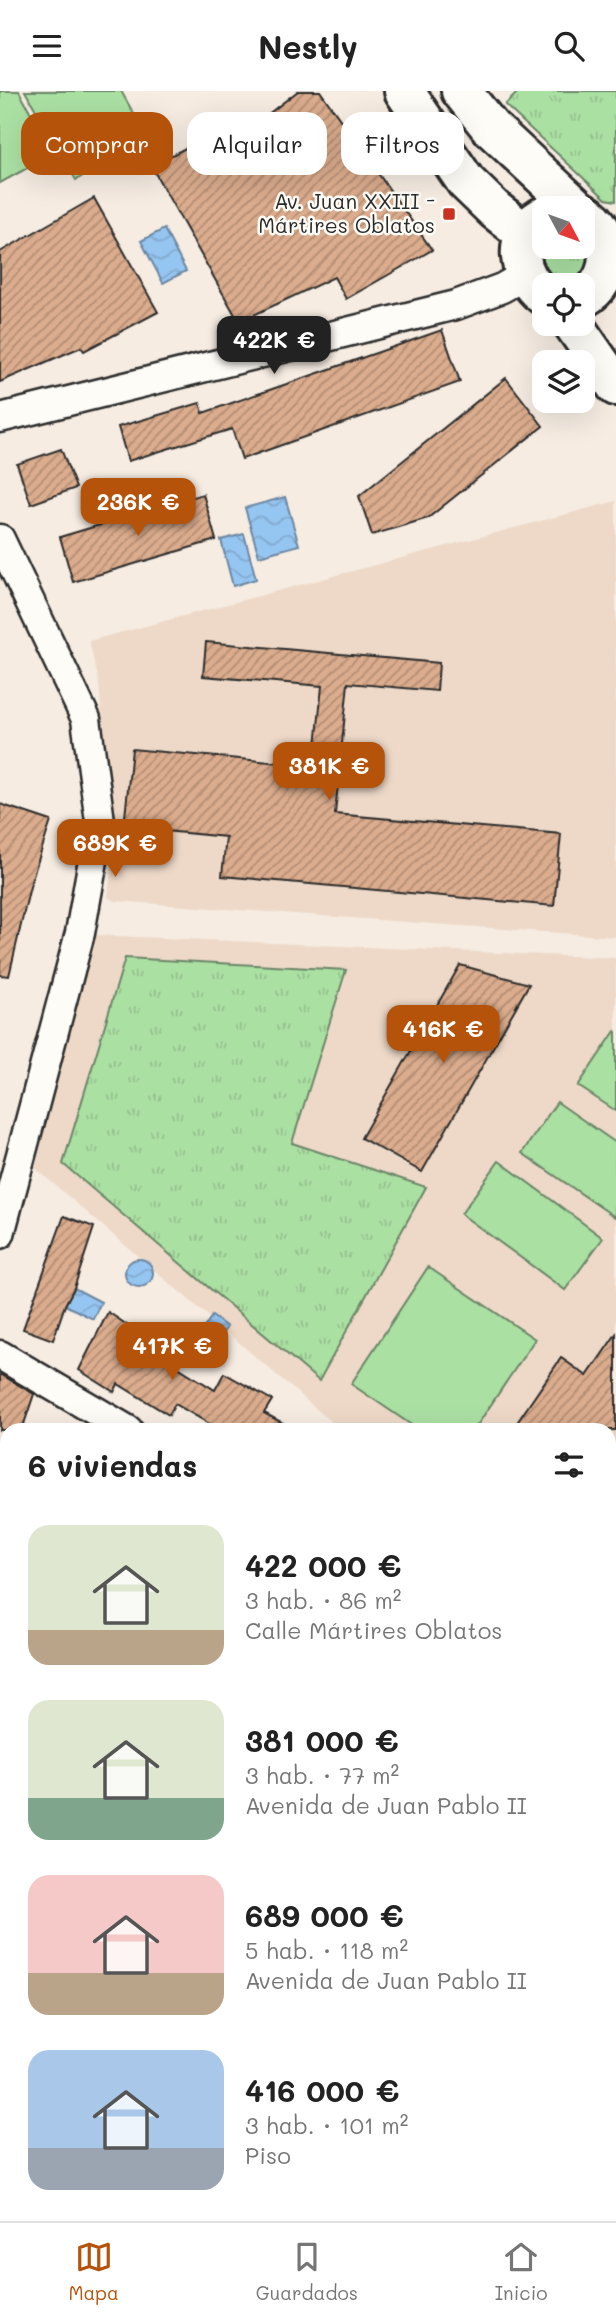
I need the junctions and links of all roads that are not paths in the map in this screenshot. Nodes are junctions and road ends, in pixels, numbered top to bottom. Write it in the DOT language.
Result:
graph roads {
  1 [pos="404,91"];
  2 [pos="461,91"];
  3 [pos="564,196"];
  4 [pos="595,219"];
  5 [pos="532,224"];
  6 [pos="532,230"];
  7 [pos="614,246"];
  8 [pos="532,280"];
  9 [pos="532,285"];
  10 [pos="595,290"];
  11 [pos="581,336"];
  12 [pos="616,386"];
  13 [pos="0,418"];
  14 [pos="0,539"];
  15 [pos="0,1234"];
  16 [pos="0,1355"];
  17 [pos="116,1423"];
  1 -- 5 [label="main road"];
  2 -- 3 [label="main road"];
  4 -- 7 [label="main road"];
  6 -- 8 [label="main road"];
  7 -- 10 [label="main road"];
  9 -- 13 [label="street"];
  11 -- 12 [label="main road"];
  14 -- 15 [label="street"];
  16 -- 17 [label="street"];
}
